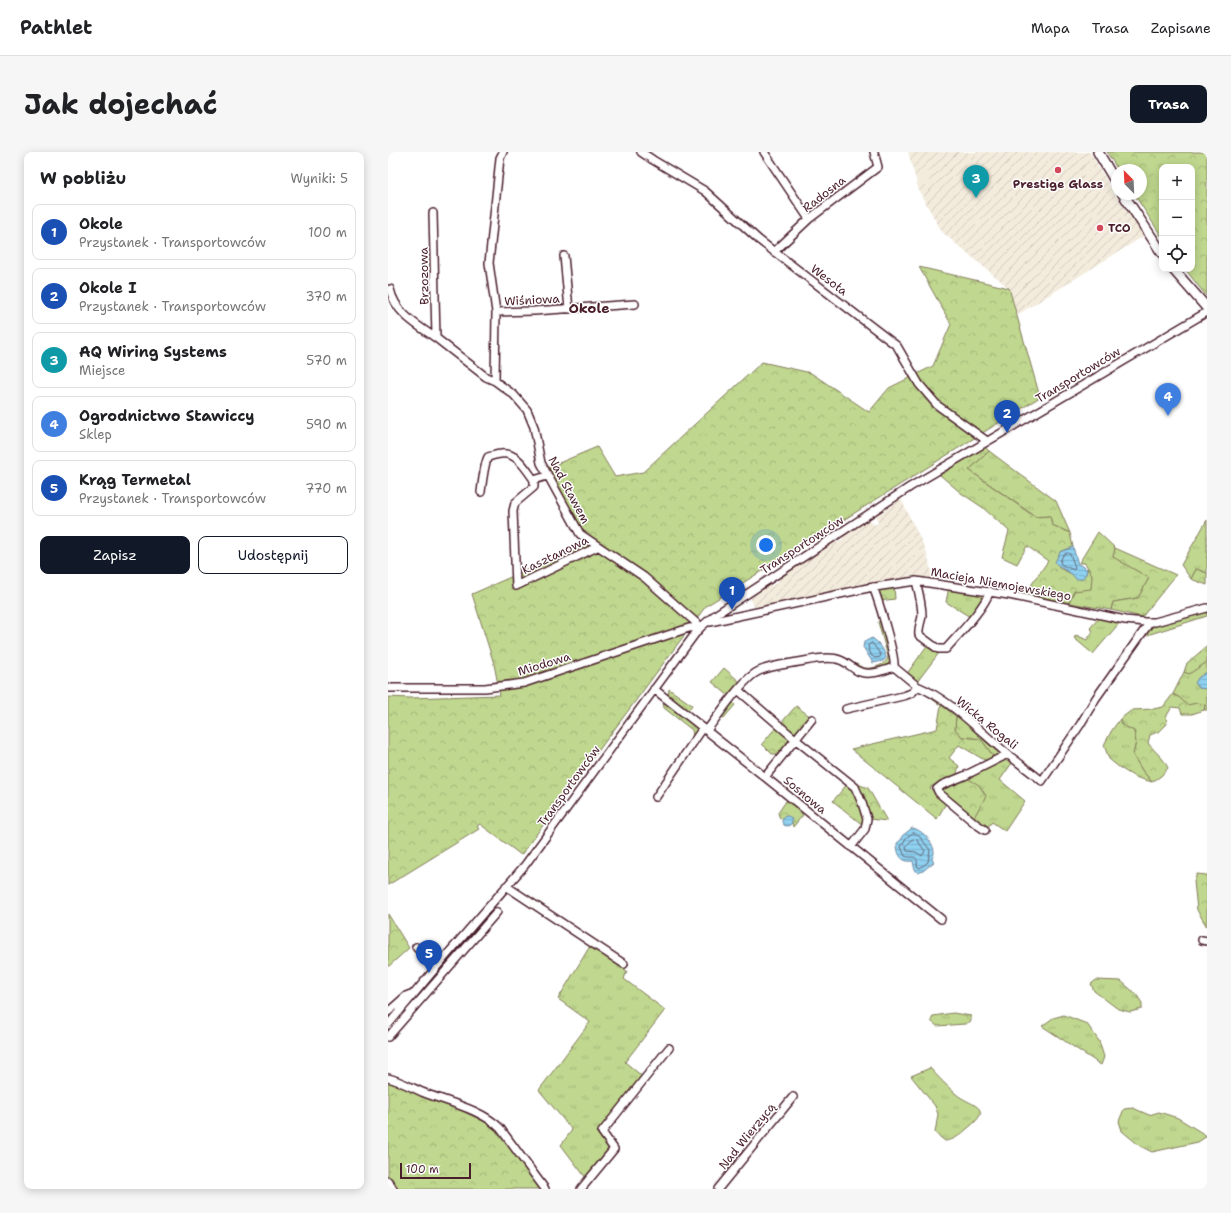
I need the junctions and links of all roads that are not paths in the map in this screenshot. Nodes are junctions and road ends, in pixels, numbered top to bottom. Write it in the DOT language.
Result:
graph roads {
  1 [pos="503,152"];
  2 [pos="641,152"];
  3 [pos="764,152"];
  4 [pos="874,152"];
  5 [pos="1098,152"];
  6 [pos="1111,174"];
  7 [pos="1128,200"];
  8 [pos="433,213"];
  9 [pos="809,219"];
  10 [pos="1159,248"];
  11 [pos="774,252"];
  12 [pos="564,256"];
  13 [pos="1176,272"];
  14 [pos="390,290"];
  15 [pos="635,304"];
  16 [pos="1207,308"];
  17 [pos="568,309"];
  18 [pos="496,312"];
  19 [pos="1207,312"];
  20 [pos="436,338"];
  21 [pos="495,381"];
  22 [pos="987,441"];
  23 [pos="547,476"];
  24 [pos="534,480"];
  25 [pos="481,492"];
  26 [pos="597,547"];
  27 [pos="916,581"];
  28 [pos="873,587"];
  29 [pos="990,592"];
  30 [pos="735,602"];
  31 [pos="1207,608"];
  32 [pos="746,614"];
  33 [pos="1150,622"];
  34 [pos="704,625"];
  35 [pos="894,667"];
  36 [pos="917,686"];
  37 [pos="388,688"];
  38 [pos="654,689"];
  39 [pos="738,690"];
  40 [pos="846,709"];
  41 [pos="812,719"];
  42 [pos="705,729"];
  43 [pos="795,739"];
  44 [pos="1007,754"];
  45 [pos="765,777"];
  46 [pos="656,797"];
  47 [pos="985,830"];
  48 [pos="851,847"];
  49 [pos="506,886"];
  50 [pos="497,912"];
  51 [pos="941,919"];
  52 [pos="416,947"];
  53 [pos="624,964"];
  54 [pos="437,966"];
  55 [pos="445,970"];
  56 [pos="415,993"];
  57 [pos="388,1012"];
  58 [pos="388,1024"];
  59 [pos="388,1037"];
  60 [pos="669,1048"];
  61 [pos="388,1078"];
  62 [pos="793,1097"];
  63 [pos="388,1181"];
  64 [pos="393,1189"];
  65 [pos="545,1189"];
  66 [pos="581,1189"];
  67 [pos="718,1189"];
  1 -- 18 [label="street"];
  2 -- 11 [label="street, Wesoła"];
  3 -- 9 [label="street"];
  4 -- 9 [label="street, Radosna"];
  5 -- 6 [label="main road"];
  7 -- 10 [label="main road"];
  8 -- 20 [label="street, Brzozowa"];
  9 -- 11 [label="street, Radosna"];
  11 -- 22 [label="street, Wesoła"];
  12 -- 17 [label="street, Wiśniowa"];
  13 -- 16 [label="main road"];
  14 -- 20 [label="street, Brzozowa"];
  15 -- 17 [label="street, Wiśniowa"];
  17 -- 18 [label="street, Wiśniowa"];
  18 -- 21 [label="street"];
  19 -- 22 [label="street, Transportowców"];
  20 -- 21 [label="street, Brzozowa"];
  21 -- 23 [label="street, Nad Stawem"];
  22 -- 30 [label="street, Transportowców"];
  23 -- 24 [label="street"];
  23 -- 26 [label="street, Nad Stawem"];
  24 -- 25 [label="street"];
  24 -- 26 [label="street, Kasztanowa"];
  26 -- 34 [label="street, Nad Stawem"];
  27 -- 28 [label="street, Macieja Niemojewskiego"];
  27 -- 29 [label="street, Macieja Niemojewskiego"];
  27 -- 29 [label="street"];
  28 -- 32 [label="street, Macieja Niemojewskiego"];
  28 -- 35 [label="street"];
  29 -- 33 [label="street, Macieja Niemojewskiego"];
  30 -- 32 [label="street"];
  30 -- 34 [label="street, Transportowców"];
  31 -- 33 [label="street, Macieja Niemojewskiego"];
  32 -- 34 [label="street, Macieja Niemojewskiego"];
  33 -- 44 [label="street, Wicka Rogali"];
  34 -- 37 [label="street, Miodowa"];
  34 -- 38 [label="street, Transportowców"];
  35 -- 36 [label="street, Wicka Rogali"];
  35 -- 39 [label="street"];
  36 -- 40 [label="street"];
  36 -- 44 [label="street, Wicka Rogali"];
  38 -- 42 [label="street, Sosnowa"];
  38 -- 49 [label="street, Transportowców"];
  39 -- 42 [label="street"];
  39 -- 43 [label="street"];
  41 -- 43 [label="street"];
  42 -- 45 [label="street, Sosnowa"];
  42 -- 46 [label="street"];
  43 -- 45 [label="street"];
  43 -- 48 [label="street"];
  44 -- 47 [label="street"];
  45 -- 48 [label="street, Sosnowa"];
  48 -- 51 [label="street, Sosnowa"];
  49 -- 53 [label="street"];
  49 -- 54 [label="street, Transportowców"];
  50 -- 55 [label="street"];
  52 -- 54 [label="street"];
  54 -- 55 [label="street"];
  54 -- 56 [label="street, Transportowców"];
  55 -- 59 [label="street"];
  56 -- 57 [label="street"];
  56 -- 58 [label="street, Transportowców"];
  60 -- 66 [label="street"];
  61 -- 65 [label="street"];
  62 -- 67 [label="street, Nad Wierzycą"];
  63 -- 64 [label="street"];
}
